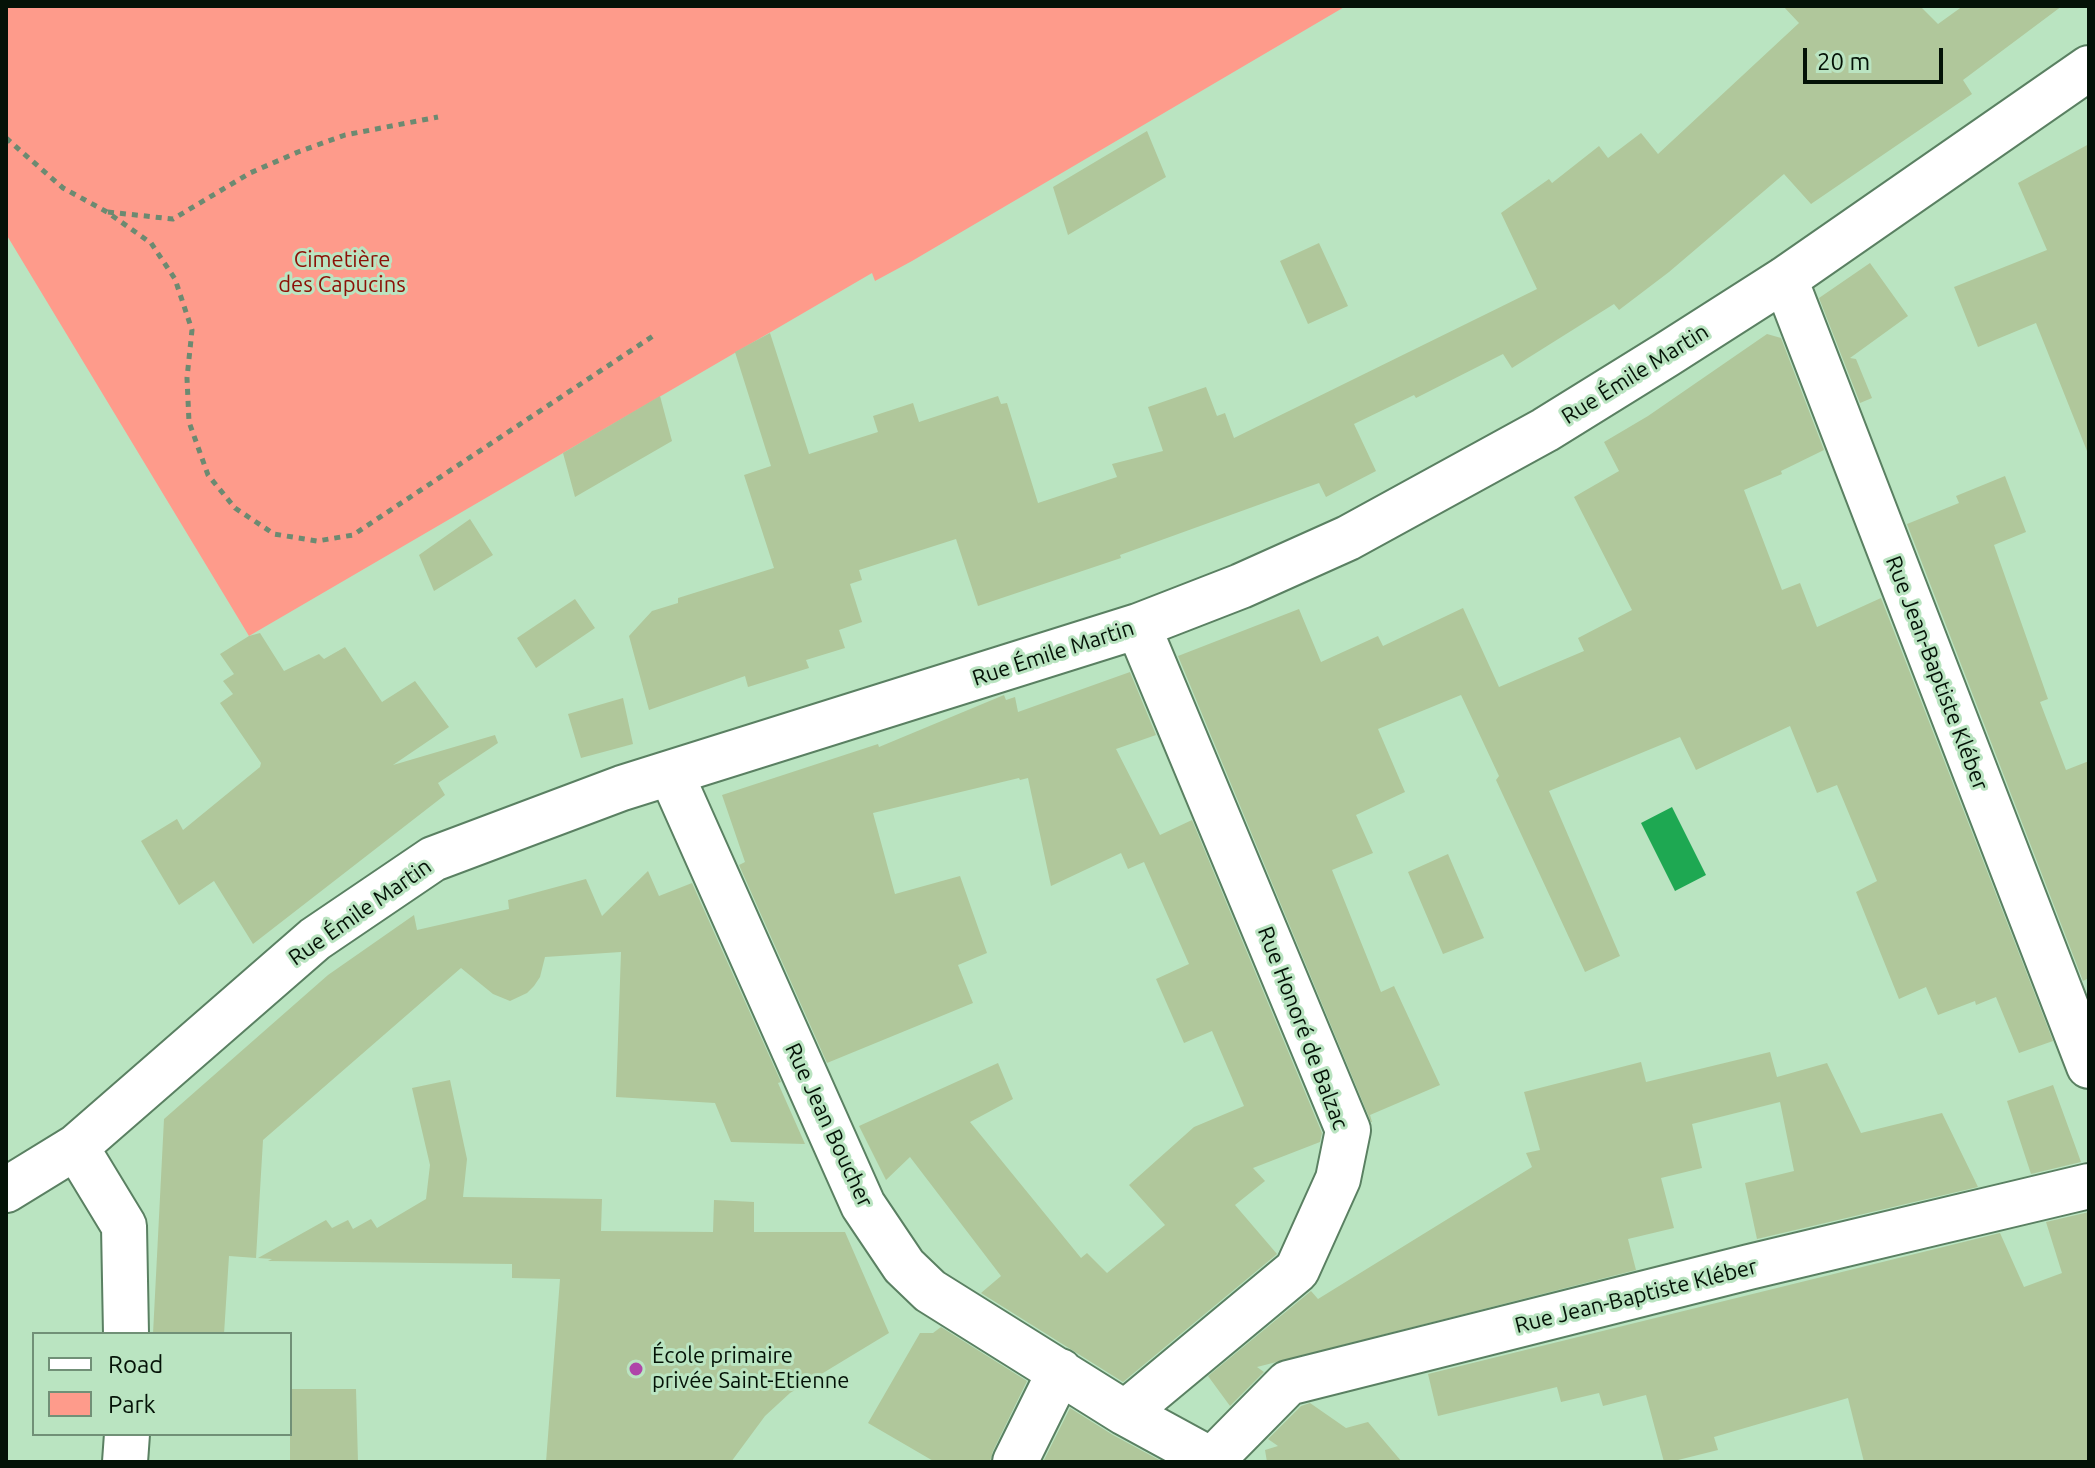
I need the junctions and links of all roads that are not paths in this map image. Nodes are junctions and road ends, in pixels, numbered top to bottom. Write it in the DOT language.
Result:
graph roads {
  1 [pos="2089,68"];
  2 [pos="1785,279"];
  3 [pos="1138,626"];
  4 [pos="671,774"];
  5 [pos="2089,1066"];
  6 [pos="76,1147"];
  7 [pos="2089,1186"];
  8 [pos="6,1190"];
  9 [pos="126,1332"];
  10 [pos="1060,1371"];
  11 [pos="1125,1413"];
  12 [pos="127,1436"];
  13 [pos="1214,1461"];
  14 [pos="125,1462"];
  15 [pos="1015,1462"];
  1 -- 2 [label="street, Rue Émile Martin"];
  2 -- 3 [label="street, Rue Émile Martin"];
  2 -- 5 [label="street, Rue Jean-Baptiste Kléber"];
  3 -- 4 [label="street, Rue Émile Martin"];
  3 -- 11 [label="street, Rue Honoré de Balzac"];
  4 -- 6 [label="street, Rue Émile Martin"];
  4 -- 10 [label="street, Rue Jean Boucher"];
  6 -- 8 [label="street, Rue Émile Martin"];
  6 -- 9 [label="street"];
  7 -- 13 [label="street, Rue Jean-Baptiste Kléber"];
  10 -- 11 [label="street, Rue Jean Boucher"];
  10 -- 15 [label="street"];
  11 -- 13 [label="street, Rue Jean Boucher"];
  12 -- 14 [label="street"];
}
